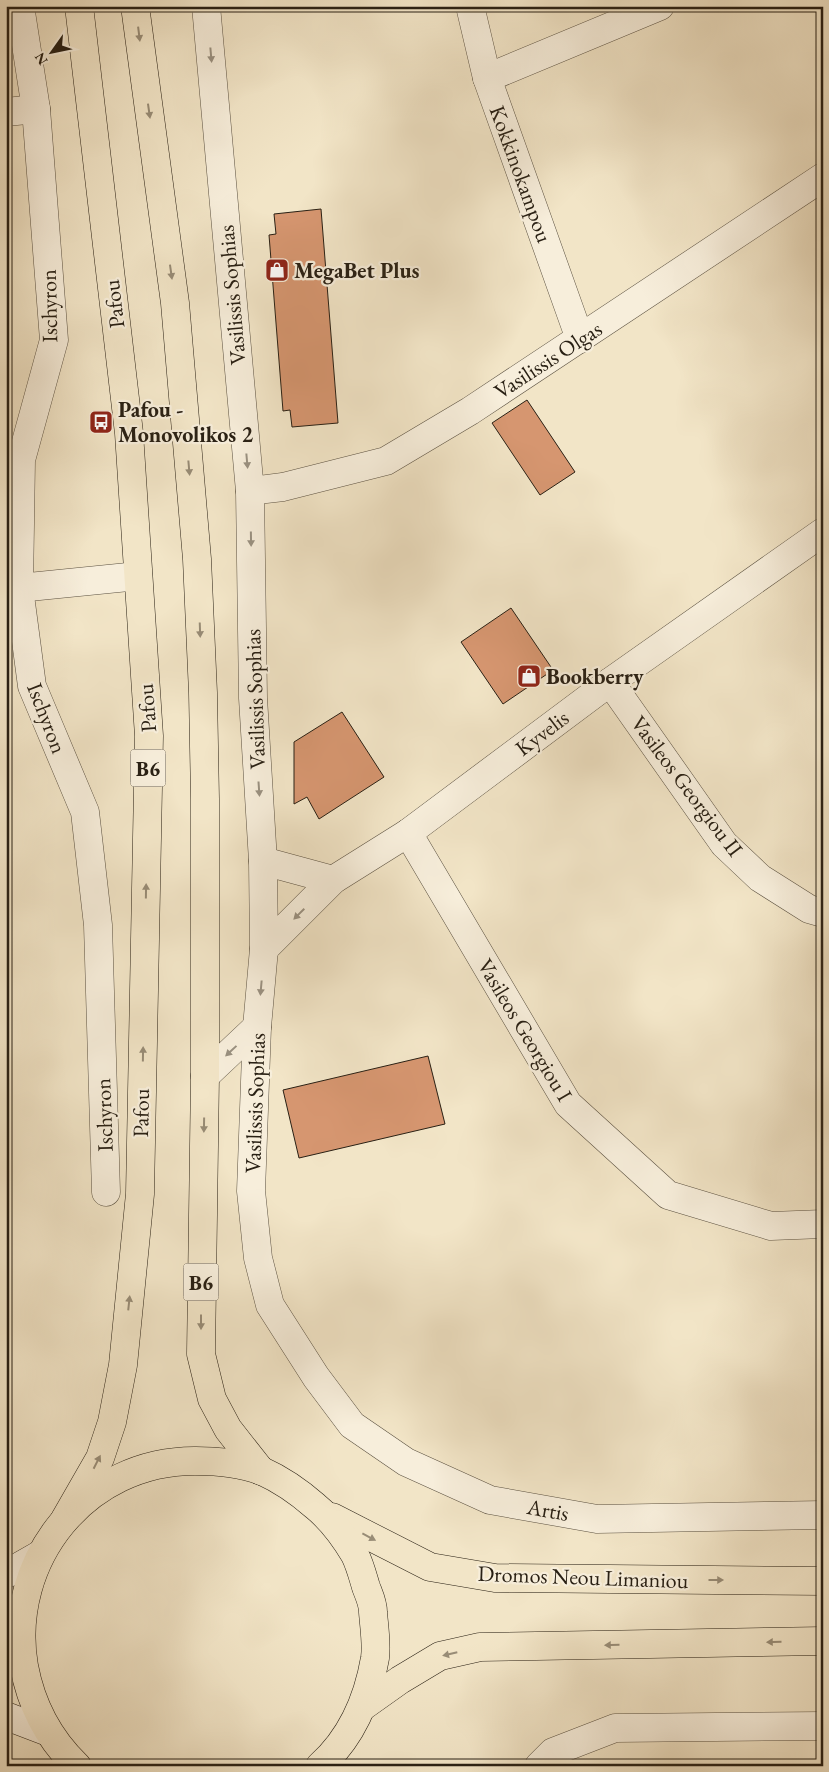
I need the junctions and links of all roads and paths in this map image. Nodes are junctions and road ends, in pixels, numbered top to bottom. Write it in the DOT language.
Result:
graph roads {
  1 [pos="20,6"];
  2 [pos="79,6"];
  3 [pos="135,6"];
  4 [pos="206,6"];
  5 [pos="470,6"];
  6 [pos="660,6"];
  7 [pos="487,78"];
  8 [pos="36,109"];
  9 [pos="6,112"];
  10 [pos="823,177"];
  11 [pos="580,339"];
  12 [pos="250,491"];
  13 [pos="823,532"];
  14 [pos="138,576"];
  15 [pos="20,588"];
  16 [pos="610,682"];
  17 [pos="408,833"];
  18 [pos="263,861"];
  19 [pos="333,880"];
  20 [pos="818,906"];
  21 [pos="264,949"];
  22 [pos="257,1027"];
  23 [pos="205,1076"];
  24 [pos="106,1192"];
  25 [pos="823,1224"];
  26 [pos="316,1377"];
  27 [pos="261,1471"];
  28 [pos="326,1514"];
  29 [pos="823,1515"];
  30 [pos="65,1519"];
  31 [pos="41,1554"];
  32 [pos="6,1574"];
  33 [pos="823,1581"];
  34 [pos="823,1641"];
  35 [pos="362,1707"];
  36 [pos="6,1716"];
  37 [pos="823,1726"];
  38 [pos="48,1732"];
  39 [pos="326,1762"];
  40 [pos="77,1766"];
  41 [pos="539,1766"];
  1 -- 8 [label="street, Ischyron"];
  2 -- 14 [label="main road, Pafou / B6"];
  3 -- 23 [label="main road, B6, one-way"];
  4 -- 12 [label="street, Vasilissis Sophias, one-way"];
  5 -- 7 [label="street, Kokkinokampou"];
  6 -- 7 [label="street"];
  7 -- 11 [label="street, Kokkinokampou"];
  8 -- 9 [label="street"];
  8 -- 15 [label="street, Ischyron"];
  10 -- 11 [label="street, Vasilissis Olgas"];
  11 -- 12 [label="street, Vasilissis Olgas"];
  12 -- 18 [label="street, Vasilissis Sophias, one-way"];
  13 -- 16 [label="street, Kyvelis"];
  14 -- 15 [label="street"];
  30 -- 14 [label="main road, Pafou / B6, one-way"];
  15 -- 24 [label="street, Ischyron"];
  16 -- 17 [label="street, Kyvelis"];
  16 -- 20 [label="street, Vasileos Georgiou II"];
  17 -- 19 [label="street, Kyvelis"];
  17 -- 25 [label="street, Vasileos Georgiou I"];
  18 -- 19 [label="street"];
  18 -- 21 [label="street, Vasilissis Sophias"];
  19 -- 21 [label="street, Kyvelis, one-way"];
  21 -- 22 [label="street, Vasilissis Sophias, one-way"];
  22 -- 23 [label="street, one-way"];
  22 -- 26 [label="street, Vasilissis Sophias"];
  23 -- 27 [label="main road, B6, one-way"];
  26 -- 29 [label="street, Artis"];
  27 -- 28 [label="main road, B6"];
  27 -- 30 [label="main road, B6"];
  28 -- 33 [label="main road, Dromos Neou Limaniou, one-way"];
  28 -- 35 [label="main road, B6"];
  30 -- 31 [label="main road, B6"];
  31 -- 32 [label="street"];
  31 -- 38 [label="main road, B6"];
  34 -- 35 [label="main road, one-way"];
  35 -- 39 [label="main road, B6"];
  36 -- 38 [label="street"];
  37 -- 41 [label="street"];
  38 -- 40 [label="main road, B6"];
}
